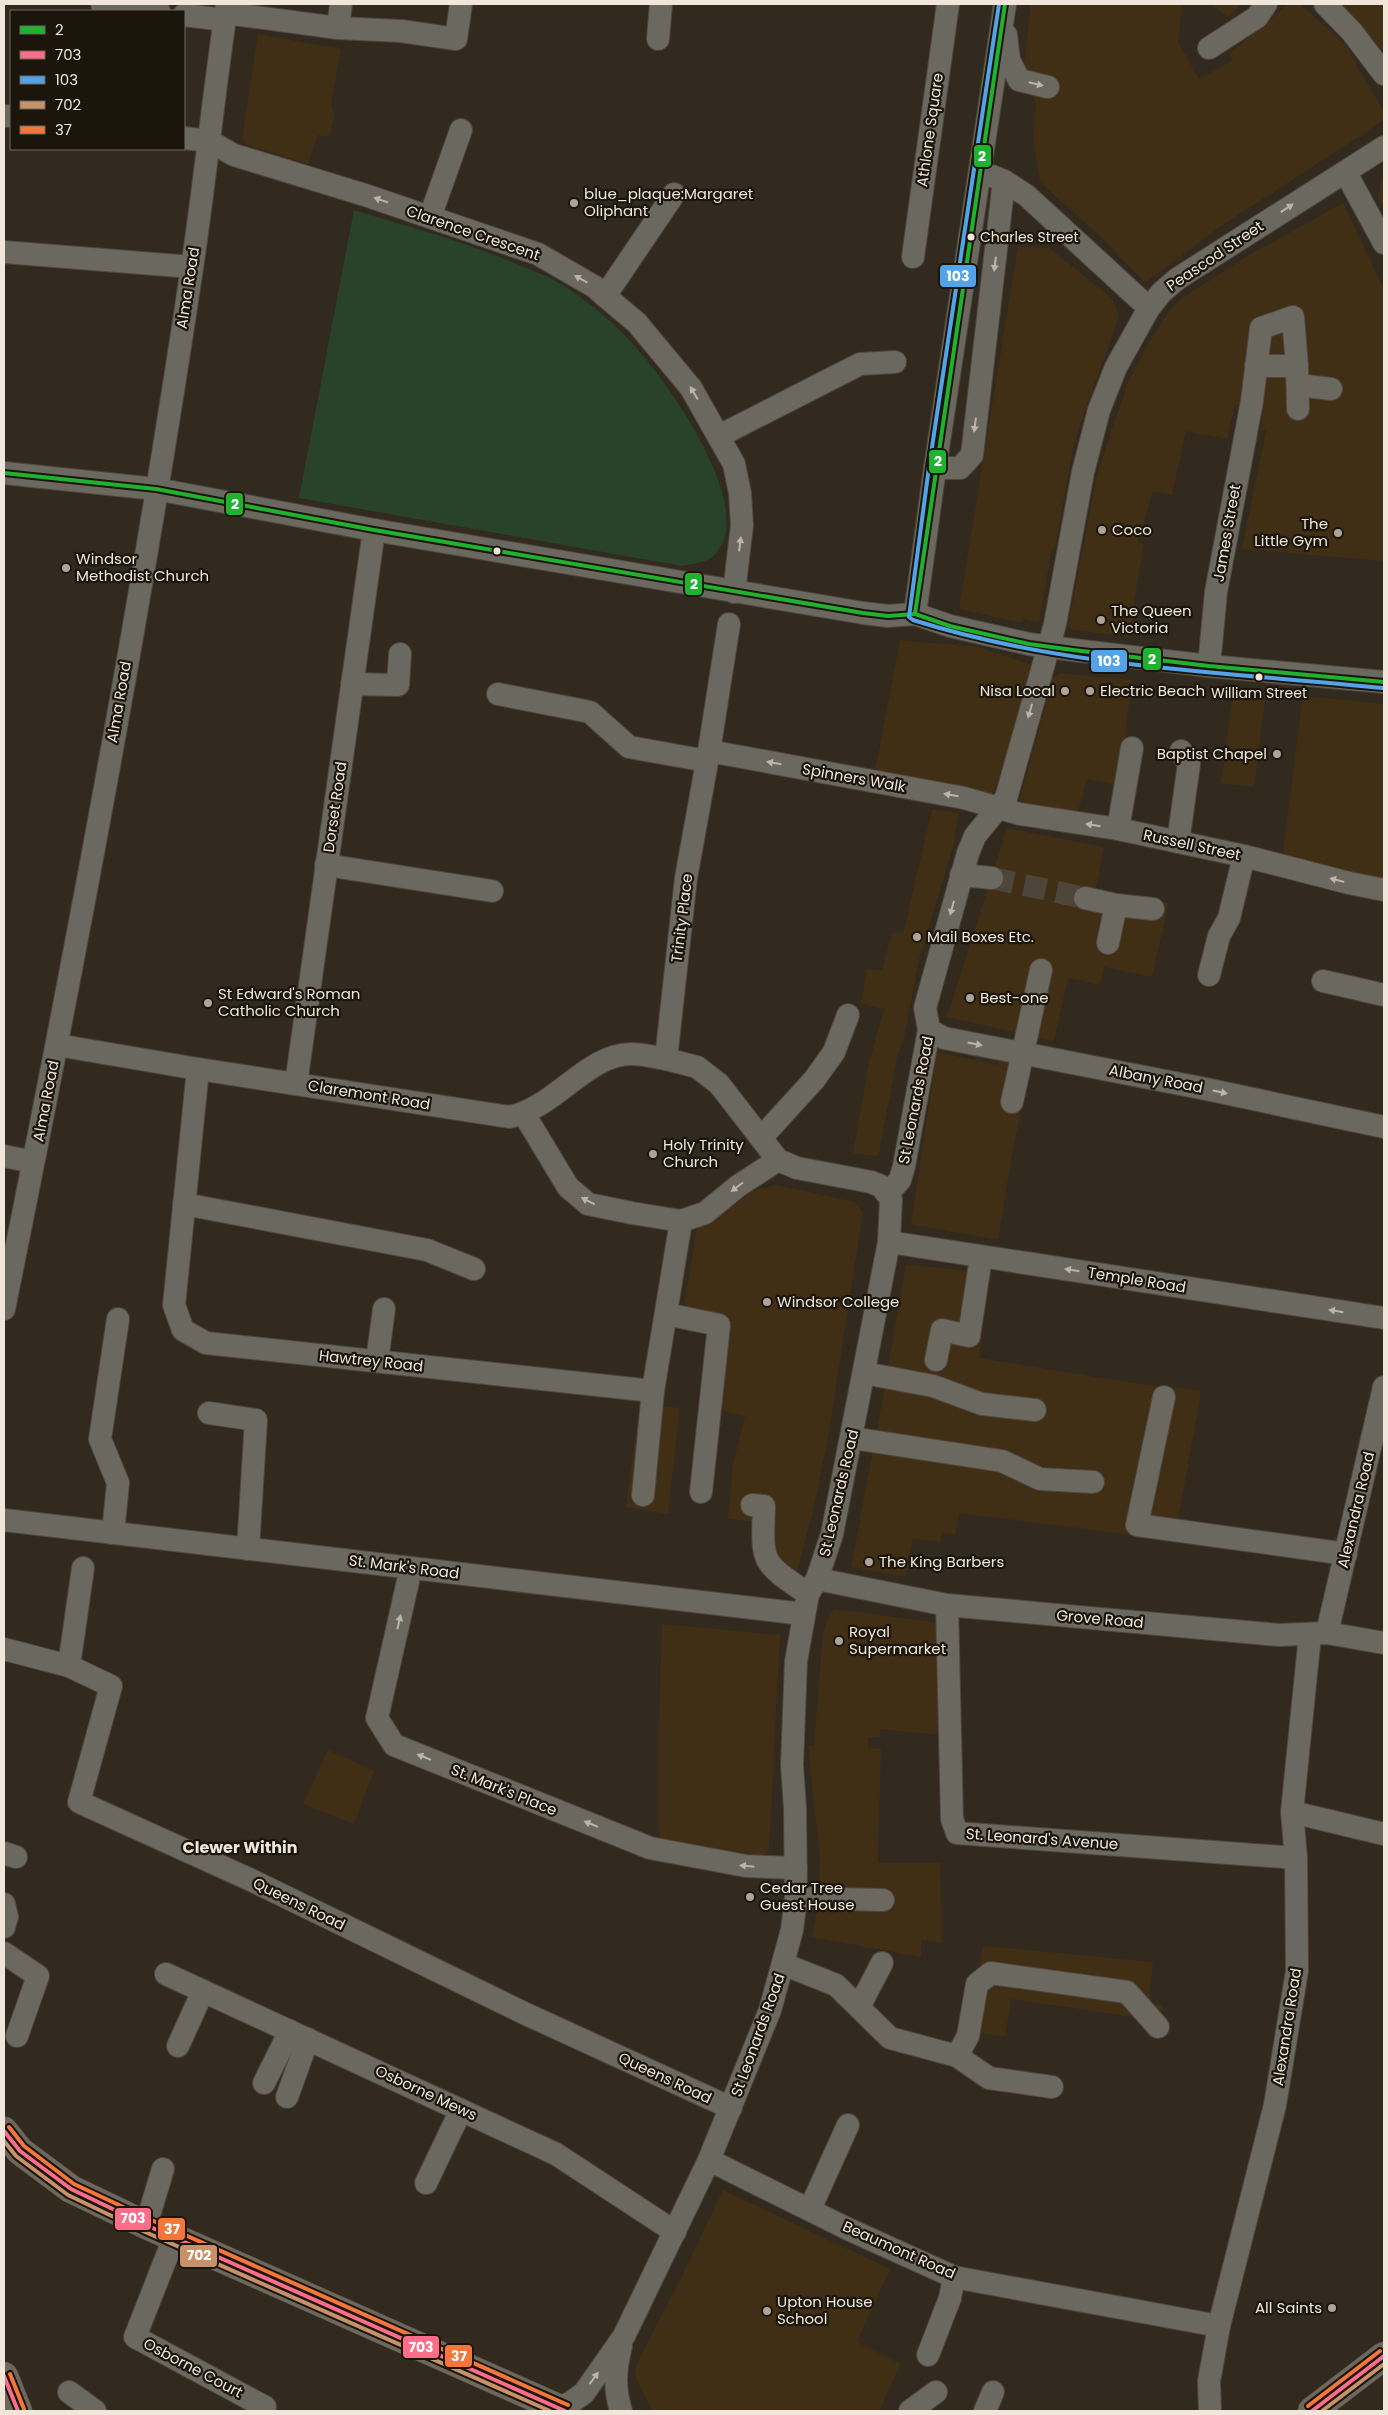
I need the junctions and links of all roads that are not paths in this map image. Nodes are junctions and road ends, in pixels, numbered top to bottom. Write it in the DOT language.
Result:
graph roads {
  1 [pos="102,4"];
  2 [pos="341,4"];
  3 [pos="461,4"];
  4 [pos="661,4"];
  5 [pos="948,4"];
  6 [pos="1266,4"];
  7 [pos="1325,4"];
  8 [pos="151,10"];
  9 [pos="1004,10"];
  10 [pos="226,12"];
  11 [pos="185,14"];
  12 [pos="338,28"];
  13 [pos="658,39"];
  14 [pos="1209,48"];
  15 [pos="1384,74"];
  16 [pos="1048,87"];
  17 [pos="461,130"];
  18 [pos="185,138"];
  19 [pos="209,141"];
  20 [pos="1384,147"];
  21 [pos="980,172"];
  22 [pos="1346,173"];
  23 [pos="1004,180"];
  24 [pos="674,194"];
  25 [pos="430,217"];
  26 [pos="1384,244"];
  27 [pos="4,252"];
  28 [pos="912,257"];
  29 [pos="192,267"];
  30 [pos="606,296"];
  31 [pos="1149,308"];
  32 [pos="895,362"];
  33 [pos="1256,366"];
  34 [pos="1298,375"];
  35 [pos="1332,389"];
  36 [pos="1298,409"];
  37 [pos="719,436"];
  38 [pos="935,468"];
  39 [pos="4,473"];
  40 [pos="156,489"];
  41 [pos="374,530"];
  42 [pos="734,592"];
  43 [pos="915,614"];
  44 [pos="729,624"];
  45 [pos="1048,647"];
  46 [pos="400,654"];
  47 [pos="1209,666"];
  48 [pos="1384,682"];
  49 [pos="352,684"];
  50 [pos="498,694"];
  51 [pos="1132,748"];
  52 [pos="1181,751"];
  53 [pos="708,756"];
  54 [pos="998,807"];
  55 [pos="1118,829"];
  56 [pos="1178,842"];
  57 [pos="1244,856"];
  58 [pos="326,865"];
  59 [pos="961,875"];
  60 [pos="992,878"];
  61 [pos="1384,890"];
  62 [pos="492,891"];
  63 [pos="1085,898"];
  64 [pos="1116,905"];
  65 [pos="1154,909"];
  66 [pos="1108,943"];
  67 [pos="1041,970"];
  68 [pos="1209,975"];
  69 [pos="1323,981"];
  70 [pos="1384,995"];
  71 [pos="848,1016"];
  72 [pos="929,1030"];
  73 [pos="57,1044"];
  74 [pos="1022,1054"];
  75 [pos="666,1059"];
  76 [pos="198,1069"];
  77 [pos="296,1084"];
  78 [pos="1012,1102"];
  79 [pos="524,1114"];
  80 [pos="1384,1127"];
  81 [pos="761,1138"];
  82 [pos="4,1156"];
  83 [pos="778,1160"];
  84 [pos="34,1162"];
  85 [pos="888,1193"];
  86 [pos="184,1204"];
  87 [pos="681,1221"];
  88 [pos="11,1232"];
  89 [pos="889,1242"];
  90 [pos="981,1257"];
  91 [pos="474,1269"];
  92 [pos="4,1309"];
  93 [pos="384,1309"];
  94 [pos="666,1314"];
  95 [pos="1384,1318"];
  96 [pos="118,1320"];
  97 [pos="936,1360"];
  98 [pos="377,1361"];
  99 [pos="864,1373"];
  100 [pos="1384,1387"];
  101 [pos="653,1391"];
  102 [pos="1164,1397"];
  103 [pos="1035,1410"];
  104 [pos="209,1413"];
  105 [pos="852,1438"];
  106 [pos="1093,1482"];
  107 [pos="701,1492"];
  108 [pos="643,1495"];
  109 [pos="752,1505"];
  110 [pos="4,1520"];
  111 [pos="113,1533"];
  112 [pos="248,1549"];
  113 [pos="1346,1554"];
  114 [pos="83,1568"];
  115 [pos="411,1568"];
  116 [pos="809,1596"];
  117 [pos="947,1605"];
  118 [pos="1319,1634"];
  119 [pos="1384,1643"];
  120 [pos="4,1650"];
  121 [pos="69,1666"];
  122 [pos="1292,1812"];
  123 [pos="1384,1834"];
  124 [pos="1296,1858"];
  125 [pos="796,1868"];
  126 [pos="796,1898"];
  127 [pos="883,1900"];
  128 [pos="4,1904"];
  129 [pos="4,1927"];
  130 [pos="4,1953"];
  131 [pos="882,1963"];
  132 [pos="783,1964"];
  133 [pos="166,1974"];
  134 [pos="204,1991"];
  135 [pos="859,2007"];
  136 [pos="1158,2027"];
  137 [pos="299,2035"];
  138 [pos="17,2036"];
  139 [pos="178,2046"];
  140 [pos="957,2056"];
  141 [pos="264,2084"];
  142 [pos="1052,2087"];
  143 [pos="287,2097"];
  144 [pos="731,2108"];
  145 [pos="461,2110"];
  146 [pos="848,2125"];
  147 [pos="4,2131"];
  148 [pos="709,2160"];
  149 [pos="163,2169"];
  150 [pos="426,2183"];
  151 [pos="810,2209"];
  152 [pos="146,2225"];
  153 [pos="675,2232"];
  154 [pos="174,2238"];
  155 [pos="954,2277"];
  156 [pos="1219,2326"];
  157 [pos="624,2336"];
  158 [pos="928,2355"];
  159 [pos="1384,2356"];
  160 [pos="4,2376"];
  161 [pos="69,2392"];
  162 [pos="936,2392"];
  163 [pos="265,2407"];
  164 [pos="562,2410"];
  165 [pos="18,2411"];
  166 [pos="95,2411"];
  167 [pos="621,2411"];
  168 [pos="910,2411"];
  169 [pos="1210,2411"];
  170 [pos="1312,2411"];
  1 -- 8 [label="street"];
  2 -- 12 [label="street"];
  3 -- 12 [label="street"];
  4 -- 13 [label="street"];
  5 -- 28 [label="street, Athlone Square"];
  6 -- 14 [label="street"];
  7 -- 15 [label="street"];
  9 -- 16 [label="street, one-way"];
  9 -- 21 [label="street"];
  10 -- 11 [label="street"];
  10 -- 12 [label="street"];
  10 -- 19 [label="street, Alma Road"];
  17 -- 25 [label="street"];
  18 -- 19 [label="street"];
  25 -- 19 [label="street, Clarence Crescent, one-way"];
  19 -- 29 [label="street, Alma Road"];
  20 -- 22 [label="street, Peascod Street"];
  21 -- 23 [label="street"];
  21 -- 38 [label="street"];
  22 -- 26 [label="street"];
  31 -- 22 [label="street, Peascod Street, one-way"];
  23 -- 31 [label="street"];
  23 -- 38 [label="street, one-way"];
  24 -- 30 [label="street"];
  30 -- 25 [label="street, Clarence Crescent, one-way"];
  27 -- 29 [label="street"];
  29 -- 40 [label="street, Alma Road"];
  37 -- 30 [label="street, Clarence Crescent, one-way"];
  31 -- 45 [label="street, Peascod Street"];
  32 -- 37 [label="street"];
  33 -- 34 [label="street"];
  33 -- 34 [label="street, James Street"];
  33 -- 47 [label="street, James Street"];
  34 -- 35 [label="street"];
  34 -- 36 [label="street"];
  42 -- 37 [label="street, Clarence Crescent, one-way"];
  38 -- 43 [label="street"];
  39 -- 40 [label="street"];
  40 -- 41 [label="street"];
  40 -- 73 [label="street, Alma Road"];
  41 -- 42 [label="street"];
  41 -- 49 [label="street, Dorset Road"];
  42 -- 43 [label="street"];
  43 -- 45 [label="street"];
  44 -- 53 [label="street, Trinity Place"];
  45 -- 47 [label="street"];
  45 -- 54 [label="street, St Leonards Road, one-way"];
  46 -- 49 [label="street"];
  47 -- 48 [label="street"];
  49 -- 58 [label="street, Dorset Road"];
  50 -- 53 [label="street, Spinners Walk"];
  51 -- 55 [label="street"];
  52 -- 56 [label="street"];
  54 -- 53 [label="street, Spinners Walk, one-way"];
  53 -- 75 [label="street, Trinity Place"];
  55 -- 54 [label="street, Russell Street, one-way"];
  54 -- 59 [label="street, St Leonards Road"];
  55 -- 56 [label="street, Russell Street"];
  56 -- 57 [label="street, Russell Street"];
  61 -- 57 [label="street, Russell Street, one-way"];
  57 -- 68 [label="street"];
  58 -- 62 [label="street"];
  58 -- 77 [label="street, Dorset Road"];
  59 -- 60 [label="street"];
  59 -- 72 [label="street, St Leonards Road, one-way"];
  63 -- 64 [label="street"];
  64 -- 65 [label="street"];
  64 -- 66 [label="street"];
  67 -- 74 [label="street"];
  69 -- 70 [label="street"];
  71 -- 81 [label="street"];
  72 -- 74 [label="street, Albany Road, one-way"];
  72 -- 85 [label="street, St Leonards Road"];
  73 -- 76 [label="street, Claremont Road"];
  73 -- 84 [label="street, Alma Road"];
  74 -- 78 [label="street"];
  74 -- 80 [label="street, Albany Road, one-way"];
  75 -- 79 [label="street"];
  75 -- 81 [label="street"];
  76 -- 77 [label="street, Claremont Road"];
  76 -- 86 [label="street, Hawtrey Road"];
  77 -- 79 [label="street, Claremont Road"];
  87 -- 79 [label="street, one-way"];
  81 -- 83 [label="street"];
  82 -- 84 [label="street"];
  83 -- 85 [label="street"];
  83 -- 87 [label="street, one-way"];
  84 -- 88 [label="street, Alma Road"];
  85 -- 89 [label="street, St Leonards Road"];
  86 -- 91 [label="street"];
  86 -- 98 [label="street, Hawtrey Road"];
  87 -- 94 [label="street"];
  88 -- 92 [label="street, Alma Road"];
  89 -- 90 [label="street, Temple Road"];
  89 -- 99 [label="street, St Leonards Road"];
  95 -- 90 [label="street, Temple Road, one-way"];
  90 -- 97 [label="street"];
  93 -- 98 [label="street"];
  94 -- 101 [label="street"];
  94 -- 107 [label="street"];
  96 -- 111 [label="street"];
  98 -- 101 [label="street, Hawtrey Road"];
  99 -- 103 [label="street"];
  99 -- 105 [label="street, St Leonards Road"];
  100 -- 113 [label="street, Alexandra Road"];
  101 -- 108 [label="street"];
  102 -- 113 [label="street"];
  104 -- 112 [label="street"];
  105 -- 106 [label="street"];
  105 -- 116 [label="street, St Leonards Road"];
  109 -- 116 [label="street"];
  110 -- 111 [label="street, St. Mark's Road"];
  111 -- 112 [label="street, St. Mark's Road"];
  112 -- 115 [label="street, St. Mark's Road"];
  113 -- 118 [label="street, Alexandra Road"];
  114 -- 121 [label="street"];
  115 -- 116 [label="street, St. Mark's Road"];
  125 -- 115 [label="street, St. Mark's Place, one-way"];
  116 -- 117 [label="street, Grove Road"];
  116 -- 125 [label="street, St Leonards Road"];
  117 -- 118 [label="street, Grove Road"];
  117 -- 124 [label="street, St. Leonard's Avenue"];
  118 -- 119 [label="street, Grove Road"];
  118 -- 122 [label="street, Alexandra Road"];
  120 -- 121 [label="street, Queens Road"];
  121 -- 144 [label="street, Queens Road"];
  122 -- 123 [label="street"];
  122 -- 124 [label="street, Alexandra Road"];
  124 -- 156 [label="street, Alexandra Road"];
  125 -- 126 [label="street, St Leonards Road"];
  126 -- 127 [label="street"];
  126 -- 132 [label="street, St Leonards Road"];
  128 -- 129 [label="street"];
  130 -- 138 [label="street"];
  131 -- 135 [label="street"];
  132 -- 135 [label="street"];
  132 -- 144 [label="street, St Leonards Road"];
  133 -- 134 [label="street, Osborne Mews"];
  134 -- 137 [label="street, Osborne Mews"];
  134 -- 139 [label="street"];
  135 -- 140 [label="street"];
  136 -- 140 [label="street"];
  137 -- 141 [label="street"];
  137 -- 143 [label="street"];
  137 -- 145 [label="street, Osborne Mews"];
  140 -- 142 [label="street"];
  144 -- 148 [label="street, St Leonards Road"];
  145 -- 150 [label="street"];
  145 -- 153 [label="street, Osborne Mews"];
  146 -- 151 [label="street"];
  147 -- 152 [label="main road"];
  148 -- 151 [label="street, Beaumont Road"];
  148 -- 153 [label="street, St Leonards Road"];
  149 -- 152 [label="street"];
  151 -- 155 [label="street, Beaumont Road"];
  152 -- 154 [label="main road"];
  153 -- 157 [label="street, St Leonards Road"];
  154 -- 163 [label="street, Osborne Court"];
  154 -- 164 [label="main road"];
  155 -- 156 [label="street, Beaumont Road"];
  155 -- 158 [label="street"];
  156 -- 169 [label="street, Alexandra Road"];
  164 -- 157 [label="street, St Leonards Road, one-way"];
  157 -- 167 [label="street, St Leonards Road"];
  159 -- 170 [label="main road"];
  160 -- 165 [label="main road"];
  161 -- 166 [label="street"];
  162 -- 168 [label="street"];
}
